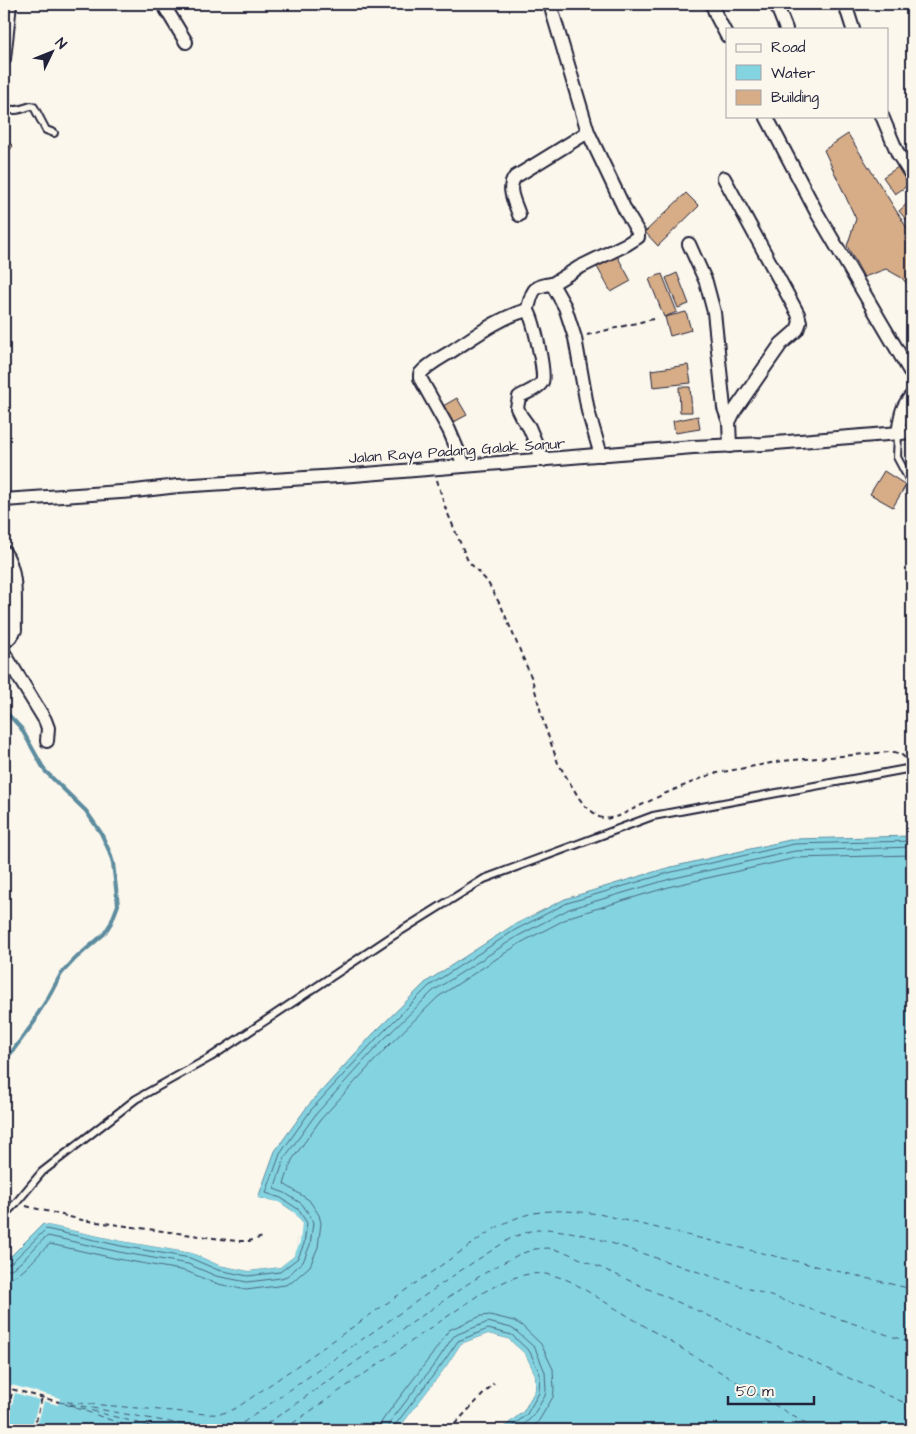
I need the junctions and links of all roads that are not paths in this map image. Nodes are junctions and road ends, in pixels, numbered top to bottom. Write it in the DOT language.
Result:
graph roads {
  1 [pos="10,4"];
  2 [pos="163,4"];
  3 [pos="550,4"];
  4 [pos="712,4"];
  5 [pos="776,4"];
  6 [pos="845,4"];
  7 [pos="786,28"];
  8 [pos="853,28"];
  9 [pos="726,34"];
  10 [pos="186,42"];
  11 [pos="4,59"];
  12 [pos="4,107"];
  13 [pos="767,118"];
  14 [pos="883,118"];
  15 [pos="588,132"];
  16 [pos="54,133"];
  17 [pos="912,176"];
  18 [pos="724,178"];
  19 [pos="519,214"];
  20 [pos="689,244"];
  21 [pos="552,284"];
  22 [pos="527,311"];
  23 [pos="912,375"];
  24 [pos="912,395"];
  25 [pos="729,422"];
  26 [pos="912,432"];
  27 [pos="898,434"];
  28 [pos="730,446"];
  29 [pos="601,455"];
  30 [pos="543,460"];
  31 [pos="464,465"];
  32 [pos="912,485"];
  33 [pos="4,500"];
  34 [pos="4,552"];
  35 [pos="4,643"];
  36 [pos="4,653"];
  37 [pos="47,741"];
  38 [pos="911,765"];
  39 [pos="4,1215"];
  1 -- 11 [label="street"];
  2 -- 10 [label="street"];
  3 -- 15 [label="street"];
  4 -- 9 [label="street"];
  5 -- 7 [label="street"];
  6 -- 8 [label="street"];
  12 -- 16 [label="lane"];
  13 -- 23 [label="street"];
  14 -- 17 [label="street"];
  15 -- 19 [label="street"];
  15 -- 21 [label="street"];
  18 -- 25 [label="street"];
  20 -- 25 [label="street"];
  21 -- 22 [label="street"];
  21 -- 29 [label="street"];
  22 -- 30 [label="street"];
  22 -- 31 [label="street"];
  24 -- 27 [label="street"];
  25 -- 28 [label="street"];
  26 -- 27 [label="street, Jalan Raya Padang Galak Sanur"];
  27 -- 28 [label="street, Jalan Raya Padang Galak Sanur"];
  27 -- 32 [label="lane"];
  28 -- 29 [label="street, Jalan Raya Padang Galak Sanur"];
  29 -- 30 [label="street, Jalan Raya Padang Galak Sanur"];
  30 -- 31 [label="street, Jalan Raya Padang Galak Sanur"];
  31 -- 33 [label="street, Jalan Raya Padang Galak Sanur"];
  34 -- 35 [label="street"];
  36 -- 37 [label="street"];
  38 -- 39 [label="lane"];
}
